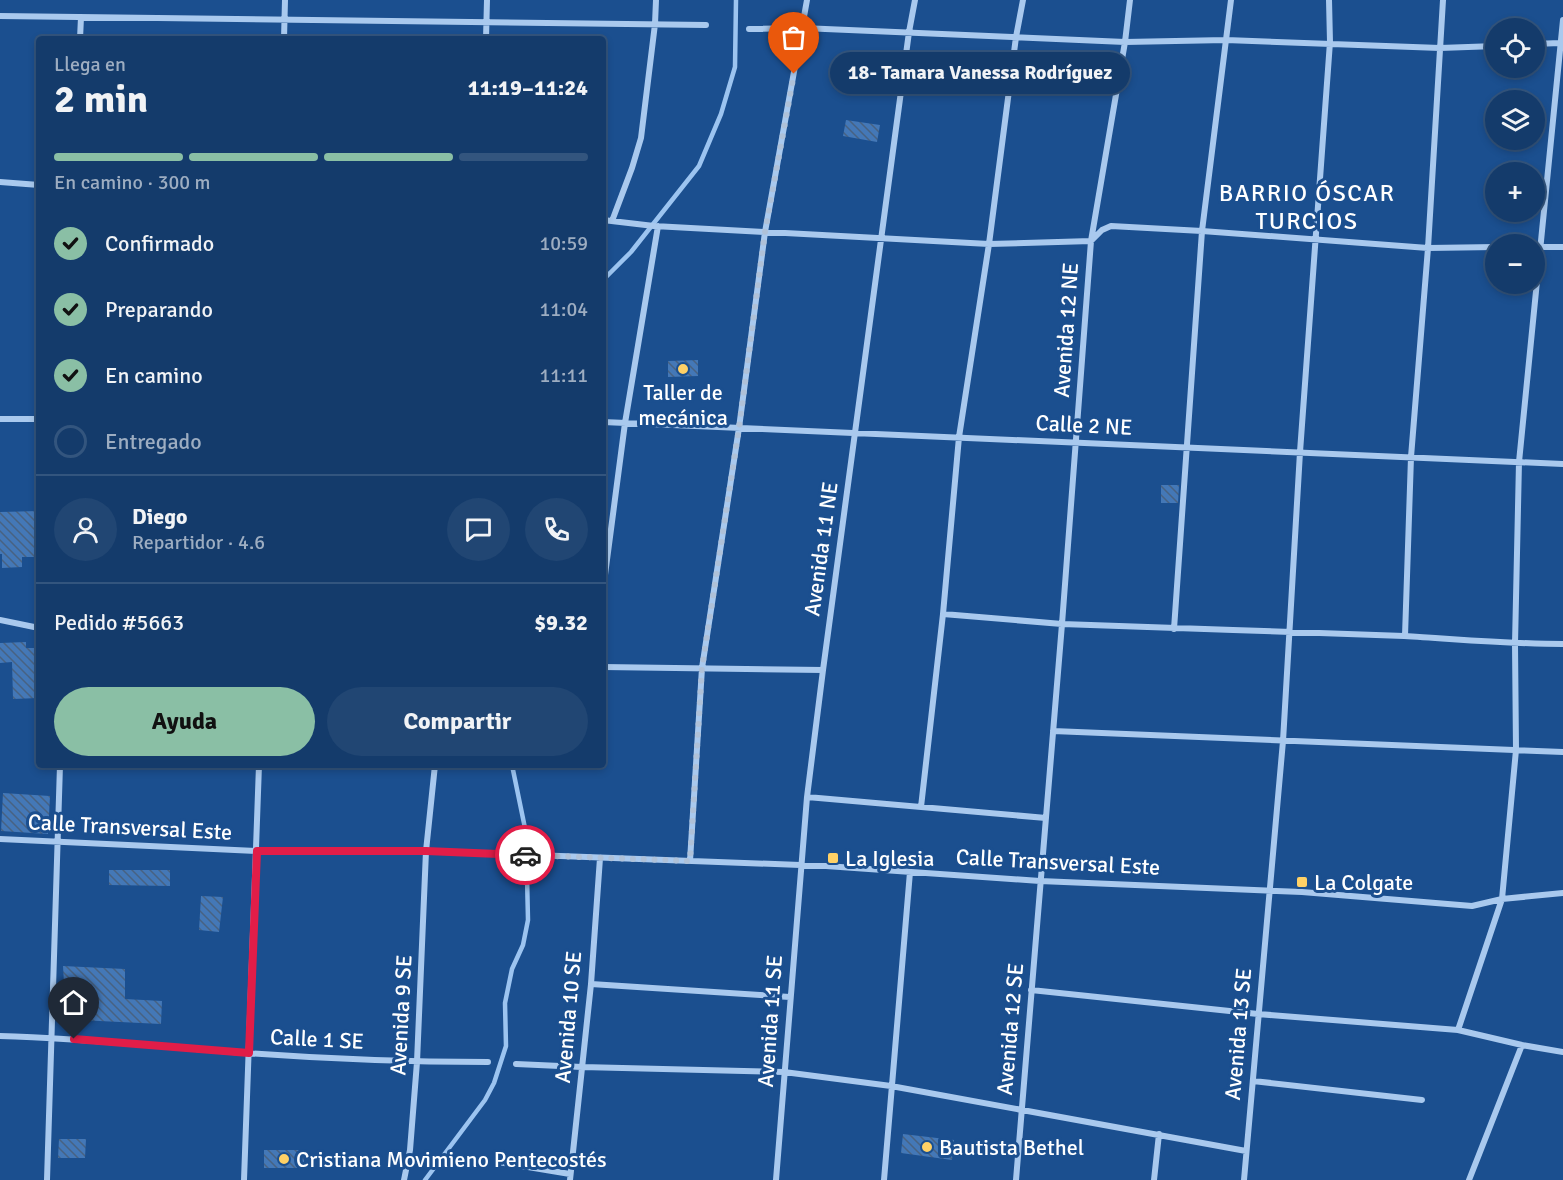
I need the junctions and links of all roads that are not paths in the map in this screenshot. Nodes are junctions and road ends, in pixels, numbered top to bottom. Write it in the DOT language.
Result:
graph roads {
  1 [pos="285,0"];
  2 [pos="487,0"];
  3 [pos="656,0"];
  4 [pos="807,0"];
  5 [pos="915,0"];
  6 [pos="1023,0"];
  7 [pos="1130,0"];
  8 [pos="1231,0"];
  9 [pos="1329,0"];
  10 [pos="1443,0"];
  11 [pos="0,16"];
  12 [pos="81,17"];
  13 [pos="284,20"];
  14 [pos="1563,20"];
  15 [pos="486,22"];
  16 [pos="656,24"];
  17 [pos="706,25"];
  18 [pos="802,28"];
  19 [pos="749,29"];
  20 [pos="909,32"];
  21 [pos="80,36"];
  22 [pos="284,36"];
  23 [pos="486,36"];
  24 [pos="1016,37"];
  25 [pos="1226,40"];
  26 [pos="1125,42"];
  27 [pos="1330,42"];
  28 [pos="1560,43"];
  29 [pos="1545,44"];
  30 [pos="1485,46"];
  31 [pos="1440,48"];
  32 [pos="0,182"];
  33 [pos="36,185"];
  34 [pos="606,220"];
  35 [pos="612,221"];
  36 [pos="656,226"];
  37 [pos="1202,231"];
  38 [pos="765,232"];
  39 [pos="1538,234"];
  40 [pos="883,238"];
  41 [pos="1091,241"];
  42 [pos="1316,241"];
  43 [pos="990,244"];
  44 [pos="1485,247"];
  45 [pos="1545,247"];
  46 [pos="1563,247"];
  47 [pos="1428,248"];
  48 [pos="1533,294"];
  49 [pos="0,419"];
  50 [pos="36,419"];
  51 [pos="606,422"];
  52 [pos="625,423"];
  53 [pos="739,428"];
  54 [pos="855,433"];
  55 [pos="959,437"];
  56 [pos="1075,442"];
  57 [pos="1185,447"];
  58 [pos="1300,452"];
  59 [pos="1411,457"];
  60 [pos="1519,462"];
  61 [pos="1563,464"];
  62 [pos="606,567"];
  63 [pos="943,614"];
  64 [pos="0,620"];
  65 [pos="1062,624"];
  66 [pos="36,627"];
  67 [pos="1174,629"];
  68 [pos="1289,633"];
  69 [pos="1405,636"];
  70 [pos="1515,644"];
  71 [pos="1563,644"];
  72 [pos="606,667"];
  73 [pos="702,668"];
  74 [pos="823,670"];
  75 [pos="1053,731"];
  76 [pos="1282,741"];
  77 [pos="1516,750"];
  78 [pos="1563,752"];
  79 [pos="60,768"];
  80 [pos="259,768"];
  81 [pos="435,768"];
  82 [pos="807,797"];
  83 [pos="921,807"];
  84 [pos="1046,818"];
  85 [pos="0,839"];
  86 [pos="57,842"];
  87 [pos="257,851"];
  88 [pos="426,851"];
  89 [pos="600,858"];
  90 [pos="690,861"];
  91 [pos="801,865"];
  92 [pos="910,872"];
  93 [pos="1040,881"];
  94 [pos="1269,892"];
  95 [pos="1563,893"];
  96 [pos="1502,899"];
  97 [pos="591,984"];
  98 [pos="1031,990"];
  99 [pos="790,997"];
  100 [pos="1258,1014"];
  101 [pos="1458,1030"];
  102 [pos="0,1036"];
  103 [pos="52,1037"];
  104 [pos="1522,1045"];
  105 [pos="1563,1051"];
  106 [pos="249,1053"];
  107 [pos="417,1062"];
  108 [pos="488,1062"];
  109 [pos="516,1064"];
  110 [pos="582,1067"];
  111 [pos="784,1072"];
  112 [pos="1252,1081"];
  113 [pos="891,1086"];
  114 [pos="1422,1100"];
  115 [pos="1022,1109"];
  116 [pos="1159,1134"];
  117 [pos="1246,1151"];
  118 [pos="498,1162"];
  119 [pos="570,1177"];
  120 [pos="47,1180"];
  121 [pos="244,1180"];
  122 [pos="404,1180"];
  123 [pos="776,1180"];
  124 [pos="884,1180"];
  125 [pos="1016,1180"];
  126 [pos="1154,1180"];
  127 [pos="1244,1180"];
  128 [pos="1469,1180"];
  1 -- 13 [label="street"];
  2 -- 15 [label="street"];
  3 -- 16 [label="street"];
  4 -- 18 [label="street"];
  5 -- 20 [label="street, Avenida 11 NE"];
  6 -- 24 [label="street"];
  7 -- 26 [label="street, Avenida 12 NE"];
  8 -- 25 [label="street"];
  9 -- 27 [label="street, Avenida 13 SE"];
  10 -- 31 [label="street"];
  11 -- 12 [label="street"];
  12 -- 13 [label="street"];
  12 -- 21 [label="street"];
  13 -- 15 [label="street"];
  13 -- 22 [label="street"];
  14 -- 28 [label="street"];
  15 -- 16 [label="street"];
  15 -- 23 [label="street"];
  16 -- 17 [label="street"];
  16 -- 35 [label="street"];
  18 -- 19 [label="street"];
  18 -- 20 [label="street"];
  18 -- 38 [label="street"];
  20 -- 24 [label="street"];
  20 -- 40 [label="street, Avenida 11 NE"];
  24 -- 26 [label="street"];
  24 -- 43 [label="street"];
  25 -- 26 [label="street"];
  25 -- 27 [label="street"];
  25 -- 37 [label="street"];
  26 -- 41 [label="street, Avenida 12 NE"];
  27 -- 31 [label="street"];
  27 -- 42 [label="street, Avenida 13 SE"];
  28 -- 29 [label="street"];
  28 -- 39 [label="street"];
  30 -- 31 [label="street"];
  31 -- 47 [label="street"];
  32 -- 33 [label="street"];
  34 -- 35 [label="street"];
  35 -- 36 [label="street"];
  36 -- 38 [label="street"];
  36 -- 52 [label="street"];
  37 -- 41 [label="street"];
  37 -- 42 [label="street"];
  37 -- 57 [label="street"];
  38 -- 40 [label="street"];
  38 -- 53 [label="street"];
  40 -- 43 [label="street"];
  40 -- 54 [label="street, Avenida 11 NE"];
  41 -- 43 [label="street"];
  41 -- 56 [label="street, Avenida 12 NE"];
  42 -- 47 [label="street"];
  42 -- 58 [label="street, Avenida 13 SE"];
  43 -- 55 [label="street"];
  44 -- 47 [label="street"];
  45 -- 46 [label="street"];
  47 -- 59 [label="street"];
  48 -- 60 [label="street"];
  49 -- 50 [label="street"];
  51 -- 52 [label="street, Calle 2 NE"];
  52 -- 53 [label="street, Calle 2 NE"];
  52 -- 62 [label="street"];
  53 -- 54 [label="street, Calle 2 NE"];
  53 -- 73 [label="street"];
  54 -- 55 [label="street, Calle 2 NE"];
  54 -- 74 [label="street, Avenida 11 NE"];
  55 -- 56 [label="street, Calle 2 NE"];
  55 -- 63 [label="street"];
  56 -- 57 [label="street, Calle 2 NE"];
  56 -- 65 [label="street, Avenida 12 NE"];
  57 -- 58 [label="street, Calle 2 NE"];
  57 -- 67 [label="street"];
  58 -- 59 [label="street, Calle 2 NE"];
  58 -- 68 [label="street, Avenida 13 SE"];
  59 -- 60 [label="street, Calle 2 NE"];
  59 -- 69 [label="street"];
  60 -- 61 [label="street, Calle 2 NE"];
  60 -- 70 [label="street"];
  63 -- 65 [label="street"];
  63 -- 83 [label="street"];
  64 -- 66 [label="street"];
  65 -- 67 [label="street"];
  65 -- 75 [label="street, Avenida 12 NE"];
  67 -- 68 [label="street"];
  68 -- 69 [label="street"];
  68 -- 76 [label="street, Avenida 13 SE"];
  69 -- 70 [label="street"];
  70 -- 71 [label="street"];
  70 -- 77 [label="street"];
  72 -- 73 [label="street"];
  73 -- 74 [label="street"];
  73 -- 90 [label="street"];
  74 -- 82 [label="street, Avenida 11 NE"];
  75 -- 76 [label="street"];
  75 -- 84 [label="street, Avenida 12 NE"];
  76 -- 77 [label="street"];
  76 -- 94 [label="street, Avenida 13 SE"];
  77 -- 78 [label="street"];
  77 -- 96 [label="street"];
  79 -- 86 [label="street"];
  80 -- 87 [label="street"];
  81 -- 88 [label="street, Avenida 9 SE"];
  82 -- 83 [label="street"];
  82 -- 91 [label="street, Avenida 11 NE"];
  83 -- 84 [label="street"];
  84 -- 93 [label="street, Avenida 12 NE"];
  85 -- 86 [label="street, Calle Transversal Este"];
  86 -- 87 [label="street, Calle Transversal Este"];
  86 -- 103 [label="street"];
  87 -- 88 [label="street, Calle Transversal Este"];
  87 -- 106 [label="street"];
  88 -- 89 [label="street, Calle Transversal Este"];
  88 -- 107 [label="street, Avenida 9 SE"];
  89 -- 90 [label="street, Calle Transversal Este"];
  89 -- 97 [label="street, Avenida 10 SE"];
  90 -- 91 [label="street, Calle Transversal Este"];
  91 -- 92 [label="street, Calle Transversal Este"];
  91 -- 99 [label="street, Avenida 11 SE"];
  92 -- 93 [label="street, Calle Transversal Este"];
  92 -- 113 [label="street"];
  93 -- 94 [label="street, Calle Transversal Este"];
  93 -- 98 [label="street, Avenida 12 SE"];
  94 -- 96 [label="street, Calle Transversal Este"];
  94 -- 100 [label="street, Avenida 13 SE"];
  95 -- 96 [label="street, Calle Transversal Este"];
  96 -- 101 [label="street"];
  97 -- 99 [label="street"];
  97 -- 110 [label="street, Avenida 10 SE"];
  98 -- 100 [label="street"];
  98 -- 115 [label="street, Avenida 12 SE"];
  99 -- 111 [label="street, Avenida 11 SE"];
  100 -- 101 [label="street"];
  100 -- 112 [label="street, Avenida 13 SE"];
  101 -- 104 [label="street"];
  102 -- 103 [label="street, Calle 1 SE"];
  103 -- 106 [label="street, Calle 1 SE"];
  103 -- 120 [label="street"];
  104 -- 105 [label="street"];
  104 -- 128 [label="street"];
  106 -- 107 [label="street, Calle 1 SE"];
  106 -- 121 [label="street"];
  107 -- 108 [label="street, Calle 1 SE"];
  107 -- 122 [label="street, Avenida 9 SE"];
  109 -- 110 [label="street"];
  110 -- 111 [label="street"];
  110 -- 119 [label="street, Avenida 10 SE"];
  111 -- 113 [label="street"];
  111 -- 123 [label="street, Avenida 11 SE"];
  112 -- 114 [label="street"];
  112 -- 117 [label="street, Avenida 13 SE"];
  113 -- 115 [label="street"];
  113 -- 124 [label="street"];
  115 -- 116 [label="street"];
  115 -- 125 [label="street, Avenida 12 SE"];
  116 -- 117 [label="street"];
  116 -- 126 [label="street"];
  117 -- 127 [label="street, Avenida 13 SE"];
  118 -- 119 [label="street"];
}
